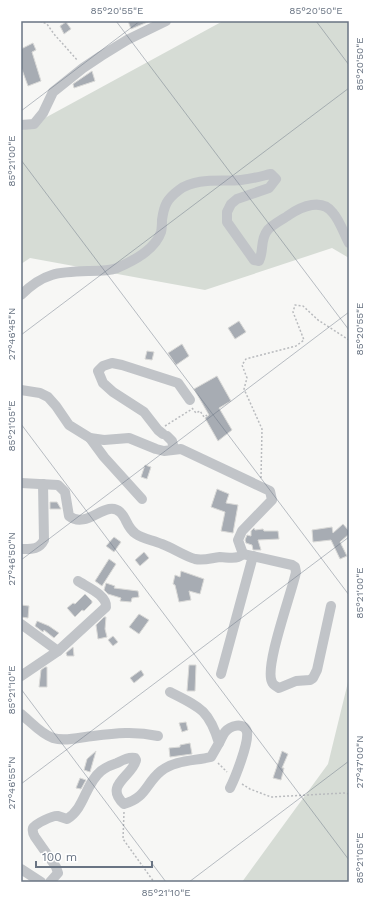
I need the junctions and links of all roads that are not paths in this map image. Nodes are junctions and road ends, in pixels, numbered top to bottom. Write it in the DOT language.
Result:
graph roads {
  1 [pos="166,21"];
  2 [pos="21,125"];
  3 [pos="349,243"];
  4 [pos="21,295"];
  5 [pos="21,390"];
  6 [pos="190,400"];
  7 [pos="90,438"];
  8 [pos="174,449"];
  9 [pos="21,483"];
  10 [pos="43,484"];
  11 [pos="142,499"];
  12 [pos="21,548"];
  13 [pos="243,554"];
  14 [pos="254,556"];
  15 [pos="78,581"];
  16 [pos="331,606"];
  17 [pos="21,624"];
  18 [pos="58,651"];
  19 [pos="221,674"];
  20 [pos="21,676"];
  21 [pos="170,692"];
  22 [pos="21,714"];
  23 [pos="158,736"];
  24 [pos="219,744"];
  25 [pos="232,784"];
  26 [pos="21,869"];
  27 [pos="41,882"];
  28 [pos="50,882"];
  1 -- 2 [label="street"];
  3 -- 4 [label="street"];
  5 -- 7 [label="street"];
  6 -- 8 [label="street"];
  7 -- 8 [label="street"];
  7 -- 11 [label="street"];
  8 -- 13 [label="street"];
  9 -- 10 [label="street"];
  10 -- 12 [label="street"];
  10 -- 13 [label="street"];
  13 -- 14 [label="street"];
  14 -- 16 [label="street"];
  14 -- 19 [label="street"];
  15 -- 18 [label="street"];
  17 -- 18 [label="street"];
  18 -- 20 [label="street"];
  21 -- 24 [label="street"];
  22 -- 23 [label="street"];
  24 -- 25 [label="street"];
  24 -- 28 [label="street"];
  26 -- 27 [label="street"];
}
